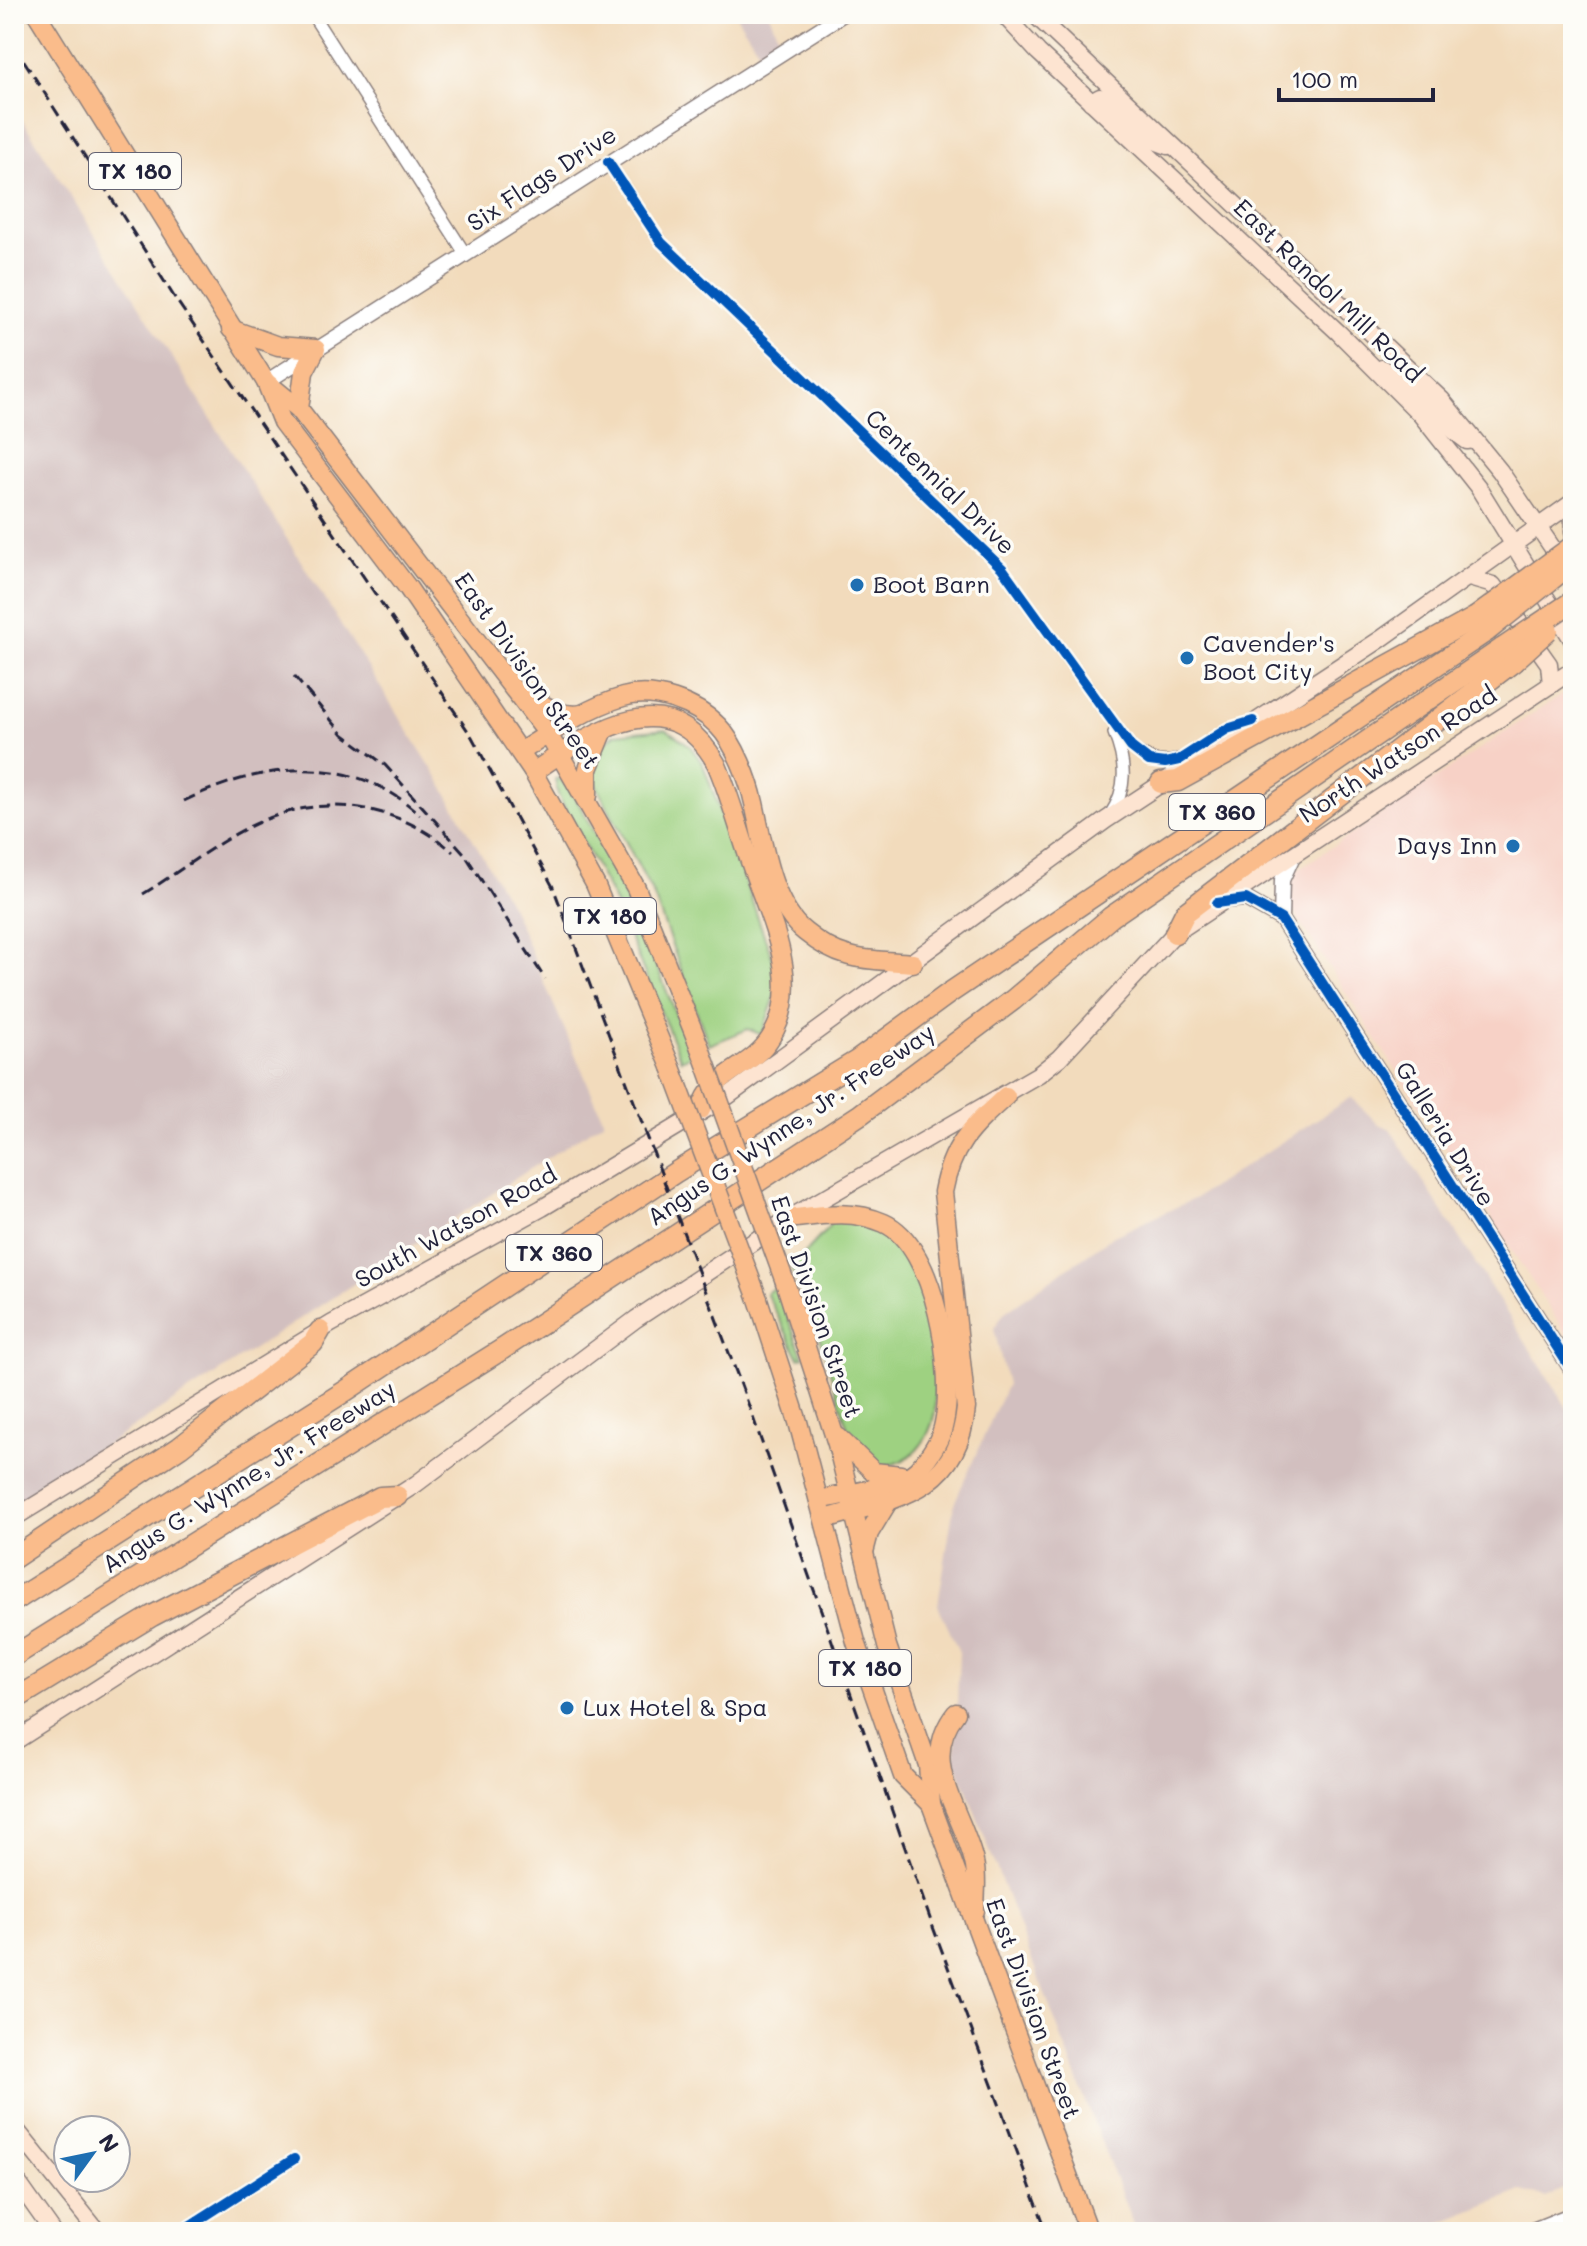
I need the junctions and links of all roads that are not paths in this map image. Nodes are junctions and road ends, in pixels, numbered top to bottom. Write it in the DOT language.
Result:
graph roads {
  1 [pos="37,14"];
  2 [pos="312,14"];
  3 [pos="843,14"];
  4 [pos="1003,14"];
  5 [pos="1034,14"];
  6 [pos="1091,102"];
  7 [pos="1174,147"];
  8 [pos="608,162"];
  9 [pos="466,255"];
  10 [pos="231,329"];
  11 [pos="316,349"];
  12 [pos="1370,363"];
  13 [pos="266,382"];
  14 [pos="299,409"];
  15 [pos="1476,439"];
  16 [pos="1573,502"];
  17 [pos="1573,513"];
  18 [pos="1539,527"];
  19 [pos="1573,533"];
  20 [pos="1516,544"];
  21 [pos="1573,546"];
  22 [pos="1573,562"];
  23 [pos="1469,578"];
  24 [pos="1573,578"];
  25 [pos="1573,604"];
  26 [pos="1482,624"];
  27 [pos="1573,641"];
  28 [pos="1508,655"];
  29 [pos="1573,670"];
  30 [pos="1573,680"];
  31 [pos="1551,685"];
  32 [pos="517,691"];
  33 [pos="582,714"];
  34 [pos="1110,721"];
  35 [pos="1253,721"];
  36 [pos="605,728"];
  37 [pos="548,734"];
  38 [pos="520,752"];
  39 [pos="560,754"];
  40 [pos="533,772"];
  41 [pos="1161,783"];
  42 [pos="588,799"];
  43 [pos="1106,820"];
  44 [pos="1296,850"];
  45 [pos="1217,903"];
  46 [pos="1281,919"];
  47 [pos="1175,933"];
  48 [pos="913,963"];
  49 [pos="1006,1096"];
  50 [pos="701,1110"];
  51 [pos="788,1219"];
  52 [pos="320,1331"];
  53 [pos="1573,1372"];
  54 [pos="833,1431"];
  55 [pos="908,1475"];
  56 [pos="397,1496"];
  57 [pos="819,1500"];
  58 [pos="889,1500"];
  59 [pos="852,1502"];
  60 [pos="14,1518"];
  61 [pos="825,1519"];
  62 [pos="864,1555"];
  63 [pos="14,1558"];
  64 [pos="14,1601"];
  65 [pos="14,1656"];
  66 [pos="14,1700"];
  67 [pos="956,1713"];
  68 [pos="14,1742"];
  69 [pos="931,1804"];
  70 [pos="975,1922"];
  71 [pos="14,2127"];
  72 [pos="14,2144"];
  73 [pos="294,2159"];
  74 [pos="52,2173"];
  75 [pos="14,2177"];
  76 [pos="52,2183"];
  77 [pos="69,2194"];
  78 [pos="1573,2214"];
  79 [pos="53,2232"];
  80 [pos="98,2232"];
  81 [pos="180,2232"];
  82 [pos="1089,2232"];
  83 [pos="1528,2232"];
  1 -- 10 [label="main road, East Division Street / TX 180"];
  2 -- 9 [label="street"];
  3 -- 8 [label="street, Six Flags Drive"];
  4 -- 6 [label="main road, East Randol Mill Road"];
  5 -- 7 [label="main road, East Randol Mill Road"];
  6 -- 7 [label="main road"];
  6 -- 12 [label="main road, East Randol Mill Road"];
  7 -- 15 [label="main road, East Randol Mill Road"];
  8 -- 9 [label="street, Six Flags Drive"];
  8 -- 34 [label="street, Centennial Drive"];
  9 -- 11 [label="street, Six Flags Drive"];
  10 -- 11 [label="main road"];
  10 -- 13 [label="main road, East Division Street / TX 180"];
  11 -- 13 [label="street, Six Flags Drive"];
  11 -- 14 [label="main road"];
  12 -- 15 [label="main road"];
  12 -- 20 [label="main road, East Randol Mill Road"];
  13 -- 14 [label="main road, East Division Street / TX 180"];
  13 -- 38 [label="main road, East Division Street / TX 180"];
  14 -- 32 [label="main road, East Division Street / TX 180"];
  15 -- 18 [label="main road, East Randol Mill Road"];
  16 -- 18 [label="main road"];
  17 -- 19 [label="main road"];
  18 -- 20 [label="main road"];
  18 -- 24 [label="main road, East Randol Mill Road"];
  20 -- 23 [label="main road"];
  20 -- 27 [label="main road, East Randol Mill Road"];
  21 -- 26 [label="highway, bridge"];
  22 -- 26 [label="highway, Angus G. Wynne, Jr. Freeway / TX 360, bridge"];
  23 -- 31 [label="main road"];
  23 -- 35 [label="main road"];
  25 -- 28 [label="highway, Angus G. Wynne, Jr. Freeway / TX 360, bridge"];
  26 -- 41 [label="highway"];
  26 -- 64 [label="highway, Angus G. Wynne, Jr. Freeway / TX 360"];
  28 -- 47 [label="highway"];
  28 -- 65 [label="highway, Angus G. Wynne, Jr. Freeway / TX 360"];
  29 -- 31 [label="main road, North Watson Road"];
  30 -- 31 [label="main road"];
  31 -- 44 [label="main road, North Watson Road"];
  32 -- 33 [label="main road"];
  32 -- 37 [label="main road, East Division Street / TX 180"];
  33 -- 37 [label="main road"];
  33 -- 48 [label="main road"];
  34 -- 35 [label="street, Centennial Drive"];
  34 -- 43 [label="street, Centennial Drive"];
  35 -- 41 [label="main road"];
  36 -- 39 [label="main road"];
  36 -- 42 [label="main road"];
  36 -- 50 [label="main road"];
  37 -- 38 [label="main road"];
  37 -- 39 [label="main road, East Division Street / TX 180"];
  38 -- 40 [label="main road, East Division Street / TX 180"];
  39 -- 40 [label="main road"];
  39 -- 42 [label="main road, East Division Street / TX 180"];
  40 -- 57 [label="main road, East Division Street / TX 180, bridge"];
  41 -- 43 [label="main road"];
  42 -- 54 [label="main road, East Division Street / TX 180, bridge"];
  43 -- 48 [label="main road"];
  44 -- 45 [label="main road, North Watson Road"];
  44 -- 46 [label="street"];
  45 -- 46 [label="street"];
  45 -- 47 [label="main road, North Watson Road"];
  46 -- 53 [label="street, Galleria Drive"];
  47 -- 49 [label="main road, North Watson Road"];
  48 -- 50 [label="main road, South Watson Road"];
  49 -- 51 [label="main road, North Watson Road"];
  49 -- 58 [label="main road"];
  50 -- 52 [label="main road, South Watson Road"];
  51 -- 55 [label="main road"];
  51 -- 56 [label="main road"];
  52 -- 60 [label="main road, South Watson Road"];
  52 -- 63 [label="highway"];
  54 -- 55 [label="main road"];
  54 -- 59 [label="main road, East Division Street / TX 180"];
  55 -- 59 [label="main road"];
  56 -- 66 [label="highway"];
  56 -- 68 [label="main road"];
  57 -- 59 [label="main road"];
  57 -- 61 [label="main road, East Division Street / TX 180"];
  58 -- 59 [label="main road"];
  58 -- 62 [label="main road"];
  59 -- 61 [label="main road"];
  59 -- 62 [label="main road, East Division Street / TX 180"];
  61 -- 69 [label="main road, East Division Street / TX 180"];
  62 -- 69 [label="main road, East Division Street / TX 180"];
  67 -- 70 [label="main road"];
  69 -- 70 [label="main road, East Division Street / TX 180"];
  70 -- 82 [label="main road, East Division Street / TX 180"];
  71 -- 74 [label="main road"];
  72 -- 76 [label="main road"];
  73 -- 81 [label="street"];
  75 -- 79 [label="main road"];
  77 -- 80 [label="main road"];
  78 -- 83 [label="street"];
}
